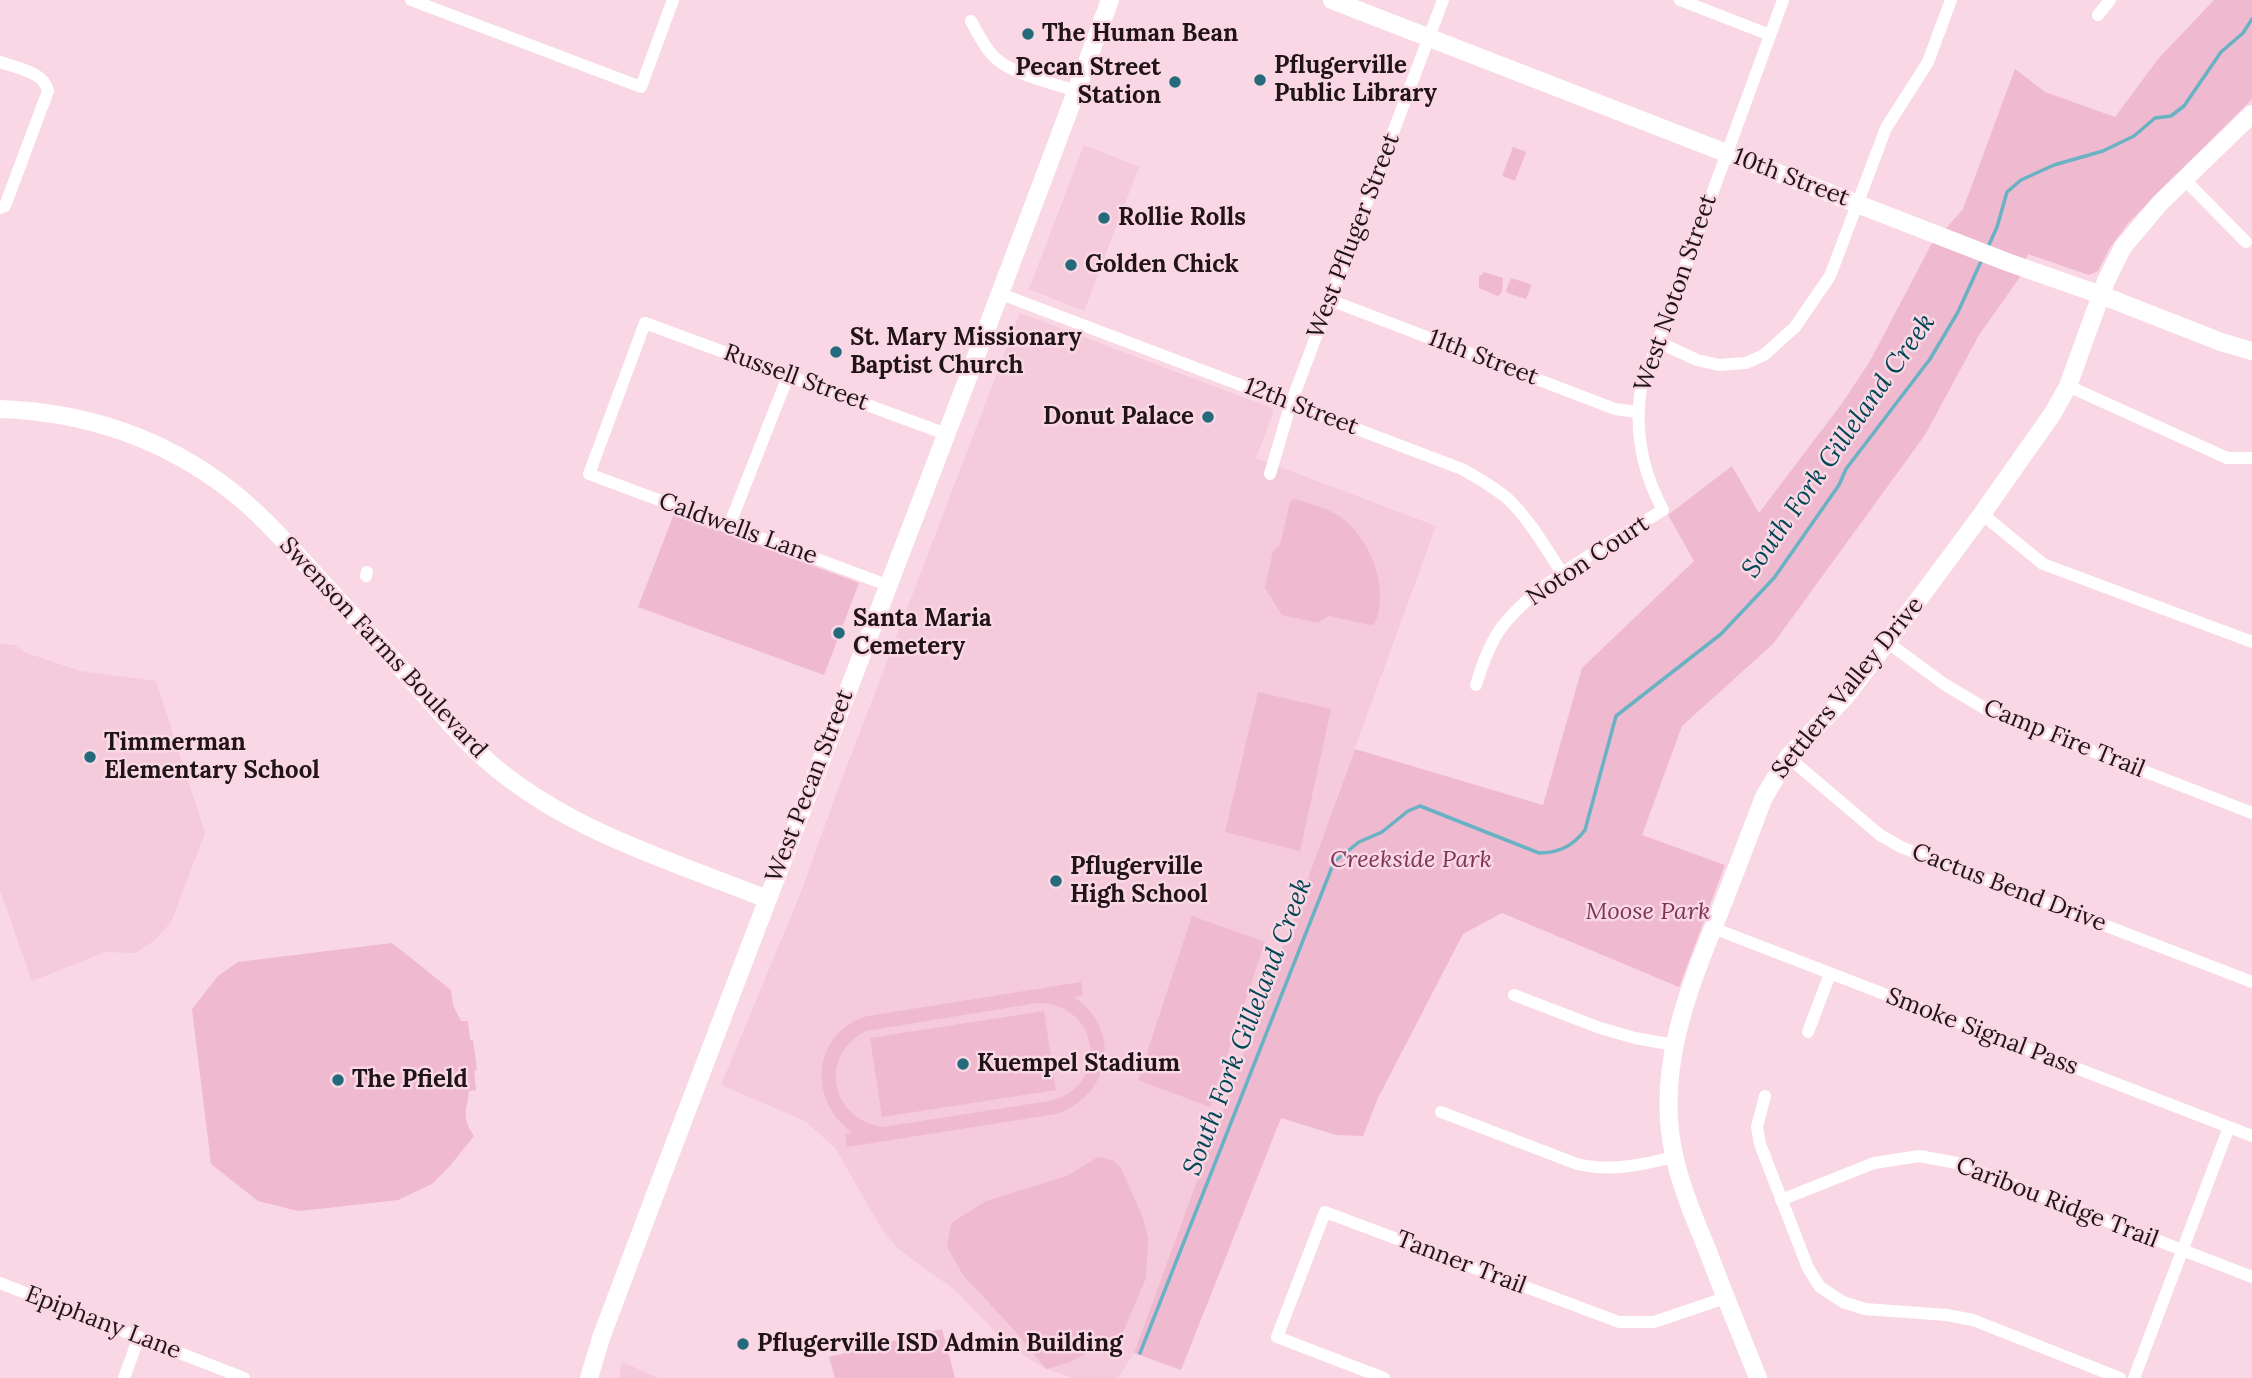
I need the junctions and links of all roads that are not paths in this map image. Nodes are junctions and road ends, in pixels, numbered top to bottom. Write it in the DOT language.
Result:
graph roads {
  1 [pos="411,0"];
  2 [pos="673,0"];
  3 [pos="1110,0"];
  4 [pos="1332,0"];
  5 [pos="1443,0"];
  6 [pos="1680,0"];
  7 [pos="1783,0"];
  8 [pos="1951,0"];
  9 [pos="2110,0"];
  10 [pos="2098,15"];
  11 [pos="971,20"];
  12 [pos="1770,35"];
  13 [pos="1428,38"];
  14 [pos="0,62"];
  15 [pos="1076,91"];
  16 [pos="2252,114"];
  17 [pos="1726,153"];
  18 [pos="2184,179"];
  19 [pos="1858,204"];
  20 [pos="0,208"];
  21 [pos="2246,242"];
  22 [pos="1001,294"];
  23 [pos="2101,295"];
  24 [pos="1330,300"];
  25 [pos="1656,341"];
  26 [pos="2252,351"];
  27 [pos="788,376"];
  28 [pos="2068,386"];
  29 [pos="1291,403"];
  30 [pos="0,409"];
  31 [pos="1637,412"];
  32 [pos="946,434"];
  33 [pos="2251,458"];
  34 [pos="589,474"];
  35 [pos="1269,474"];
  36 [pos="1663,510"];
  37 [pos="1982,514"];
  38 [pos="729,526"];
  39 [pos="1563,574"];
  40 [pos="887,585"];
  41 [pos="1887,642"];
  42 [pos="2252,642"];
  43 [pos="1476,685"];
  44 [pos="1788,757"];
  45 [pos="2252,813"];
  46 [pos="767,899"];
  47 [pos="1713,928"];
  48 [pos="1830,974"];
  49 [pos="2252,982"];
  50 [pos="1514,995"];
  51 [pos="1808,1032"];
  52 [pos="1674,1045"];
  53 [pos="1765,1096"];
  54 [pos="1441,1111"];
  55 [pos="2229,1127"];
  56 [pos="2252,1136"];
  57 [pos="1674,1157"];
  58 [pos="1781,1200"];
  59 [pos="2182,1251"];
  60 [pos="2252,1277"];
  61 [pos="0,1283"];
  62 [pos="1726,1297"];
  63 [pos="139,1337"];
  64 [pos="124,1378"];
  65 [pos="244,1378"];
  66 [pos="589,1378"];
  67 [pos="1384,1378"];
  68 [pos="1758,1378"];
  69 [pos="2120,1378"];
  70 [pos="2134,1378"];
  1 -- 2 [label="street"];
  3 -- 15 [label="street, West Pecan Street"];
  4 -- 13 [label="street, 10th Street"];
  5 -- 13 [label="street, West Pfluger Street"];
  6 -- 12 [label="street"];
  7 -- 12 [label="street, West Noton Street"];
  8 -- 19 [label="street"];
  9 -- 10 [label="street"];
  11 -- 15 [label="street"];
  12 -- 17 [label="street, West Noton Street"];
  13 -- 17 [label="street, 10th Street"];
  13 -- 24 [label="street, West Pfluger Street"];
  14 -- 20 [label="street"];
  15 -- 22 [label="street, West Pecan Street"];
  16 -- 18 [label="street, Settlers Valley Drive"];
  17 -- 19 [label="street, 10th Street"];
  17 -- 25 [label="street, West Noton Street"];
  18 -- 21 [label="street"];
  18 -- 23 [label="street, Settlers Valley Drive"];
  19 -- 23 [label="street, 10th Street"];
  19 -- 25 [label="street"];
  22 -- 29 [label="street, 12th Street"];
  22 -- 32 [label="street, West Pecan Street"];
  23 -- 26 [label="street, 10th Street"];
  23 -- 28 [label="street, Settlers Valley Drive"];
  24 -- 29 [label="street, West Pfluger Street"];
  24 -- 31 [label="street, 11th Street"];
  25 -- 31 [label="street, West Noton Street"];
  27 -- 32 [label="street, Russell Street"];
  27 -- 34 [label="street, Russell Street"];
  27 -- 38 [label="street"];
  28 -- 33 [label="street"];
  28 -- 37 [label="street, Settlers Valley Drive"];
  29 -- 35 [label="street, West Pfluger Street"];
  29 -- 39 [label="street, 12th Street"];
  30 -- 46 [label="street, Swenson Farms Boulevard"];
  31 -- 36 [label="street, West Noton Street"];
  32 -- 40 [label="street, West Pecan Street"];
  34 -- 38 [label="street, Caldwells Lane"];
  36 -- 39 [label="street, Noton Court"];
  37 -- 41 [label="street, Settlers Valley Drive"];
  37 -- 42 [label="street"];
  38 -- 40 [label="street, Caldwells Lane"];
  39 -- 43 [label="street, Noton Court"];
  40 -- 46 [label="street, West Pecan Street"];
  41 -- 44 [label="street, Settlers Valley Drive"];
  41 -- 45 [label="street, Camp Fire Trail"];
  44 -- 47 [label="street, Settlers Valley Drive"];
  44 -- 49 [label="street, Cactus Bend Drive"];
  46 -- 66 [label="street, West Pecan Street"];
  47 -- 48 [label="street, Smoke Signal Pass"];
  47 -- 52 [label="street, Settlers Valley Drive"];
  48 -- 51 [label="street"];
  48 -- 55 [label="street, Smoke Signal Pass"];
  50 -- 52 [label="street"];
  52 -- 57 [label="street, Settlers Valley Drive"];
  53 -- 58 [label="street"];
  54 -- 57 [label="street"];
  55 -- 56 [label="street, Smoke Signal Pass"];
  55 -- 59 [label="street"];
  57 -- 62 [label="street, Settlers Valley Drive"];
  58 -- 59 [label="street, Caribou Ridge Trail"];
  58 -- 69 [label="street"];
  59 -- 60 [label="street, Caribou Ridge Trail"];
  59 -- 70 [label="street"];
  61 -- 63 [label="street, Epiphany Lane"];
  62 -- 67 [label="street, Tanner Trail"];
  62 -- 68 [label="street, Settlers Valley Drive"];
  63 -- 64 [label="street"];
  63 -- 65 [label="street, Epiphany Lane"];
}
